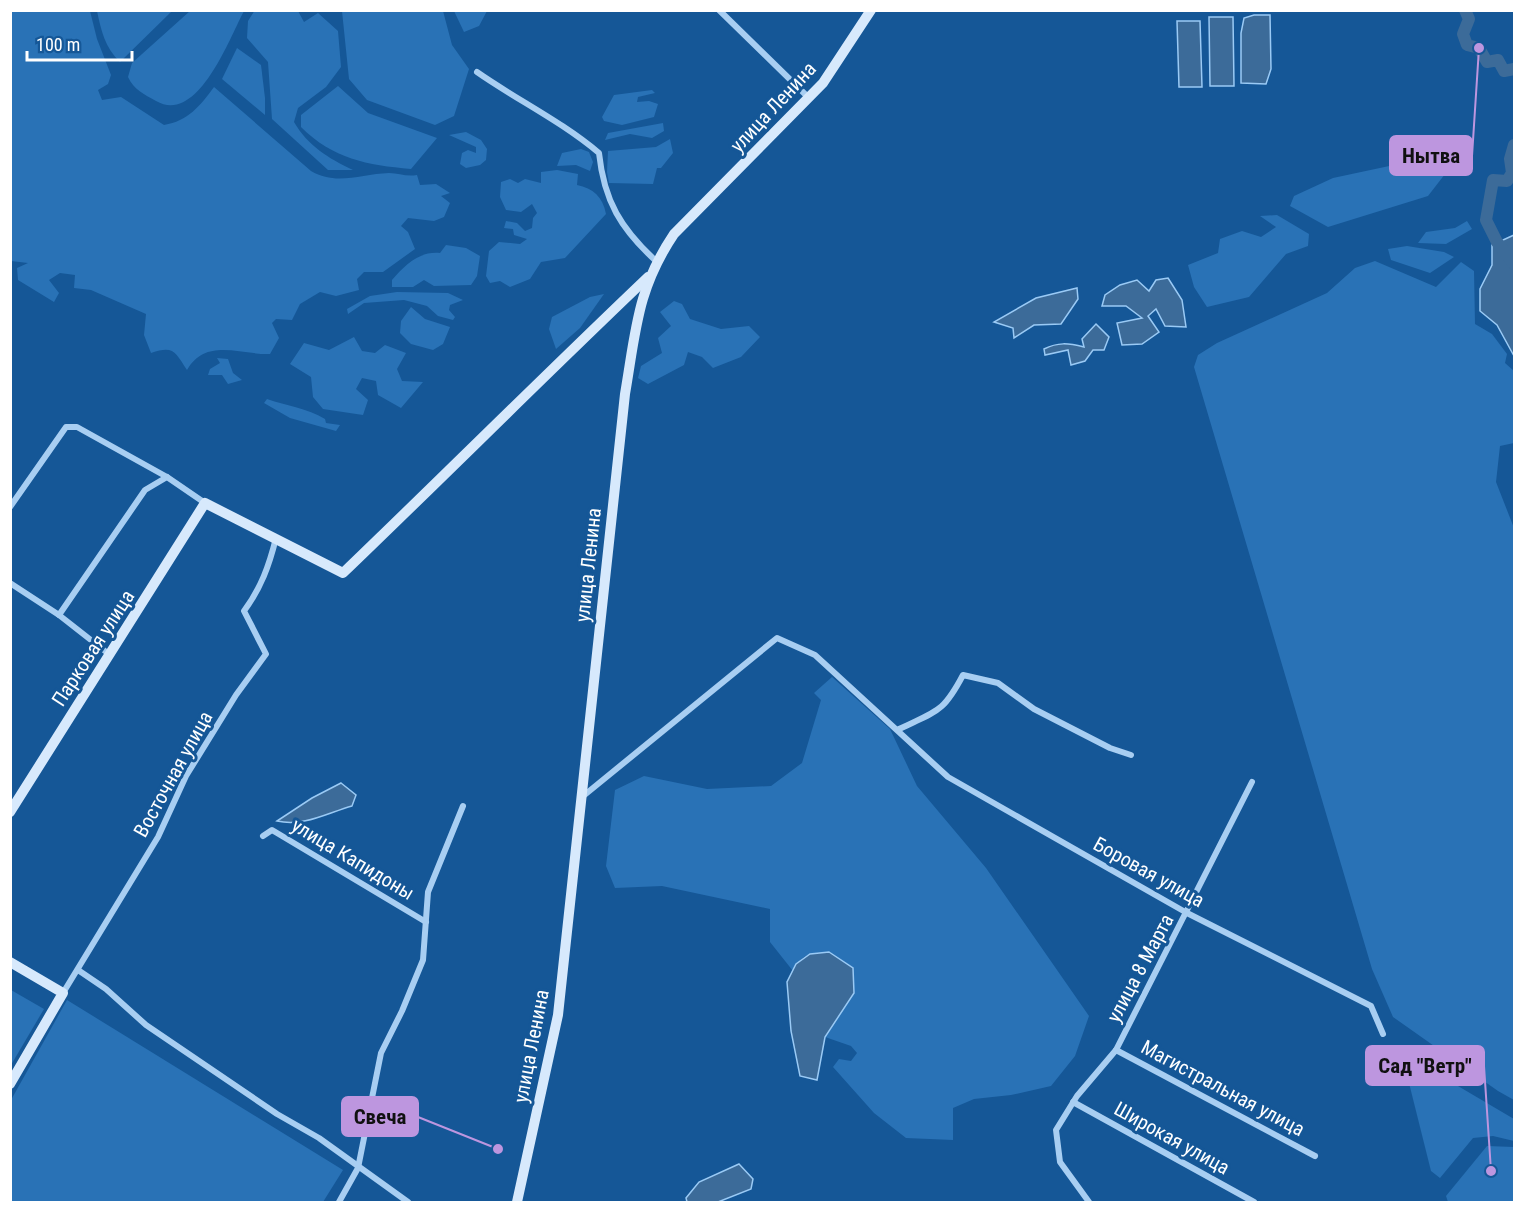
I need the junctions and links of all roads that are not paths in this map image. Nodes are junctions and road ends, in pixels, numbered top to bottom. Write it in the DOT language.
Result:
graph roads {
  1 [pos="719,10"];
  2 [pos="871,10"];
  3 [pos="477,72"];
  4 [pos="810,98"];
  5 [pos="656,261"];
  6 [pos="651,275"];
  7 [pos="167,477"];
  8 [pos="206,503"];
  9 [pos="10,507"];
  10 [pos="276,537"];
  11 [pos="10,584"];
  12 [pos="59,615"];
  13 [pos="111,655"];
  14 [pos="899,729"];
  15 [pos="1131,755"];
  16 [pos="1252,782"];
  17 [pos="580,799"];
  18 [pos="464,806"];
  19 [pos="10,812"];
  20 [pos="262,836"];
  21 [pos="1187,913"];
  22 [pos="426,922"];
  23 [pos="10,962"];
  24 [pos="78,970"];
  25 [pos="63,993"];
  26 [pos="1383,1034"];
  27 [pos="1116,1050"];
  28 [pos="10,1084"];
  29 [pos="1073,1102"];
  30 [pos="1315,1156"];
  31 [pos="358,1168"];
  32 [pos="339,1203"];
  33 [pos="408,1203"];
  34 [pos="517,1203"];
  35 [pos="1089,1203"];
  36 [pos="1254,1203"];
  1 -- 4 [label="street"];
  2 -- 4 [label="street, улица Ленина"];
  3 -- 5 [label="street"];
  4 -- 5 [label="street, улица Ленина"];
  5 -- 6 [label="street, улица Ленина"];
  6 -- 10 [label="street"];
  6 -- 17 [label="street, улица Ленина"];
  7 -- 8 [label="street"];
  7 -- 9 [label="street"];
  7 -- 12 [label="street"];
  8 -- 10 [label="street"];
  8 -- 13 [label="street, Парковая улица"];
  10 -- 24 [label="street, Восточная улица"];
  11 -- 12 [label="street"];
  12 -- 13 [label="street"];
  13 -- 19 [label="street, Парковая улица"];
  14 -- 15 [label="street"];
  14 -- 17 [label="street, Боровая улица"];
  14 -- 21 [label="street, Боровая улица"];
  16 -- 21 [label="street, улица 8 Марта"];
  17 -- 34 [label="street, улица Ленина"];
  18 -- 22 [label="street"];
  20 -- 22 [label="street, улица Капидоны"];
  21 -- 26 [label="street, Боровая улица"];
  21 -- 27 [label="street, улица 8 Марта"];
  22 -- 31 [label="street"];
  23 -- 25 [label="street"];
  24 -- 25 [label="street, Восточная улица"];
  24 -- 31 [label="street"];
  25 -- 28 [label="street"];
  27 -- 29 [label="street, улица 8 Марта"];
  27 -- 30 [label="street, Магистральная улица"];
  29 -- 35 [label="street, улица 8 Марта"];
  29 -- 36 [label="street, Широкая улица"];
  31 -- 32 [label="street"];
  31 -- 33 [label="street"];
}
